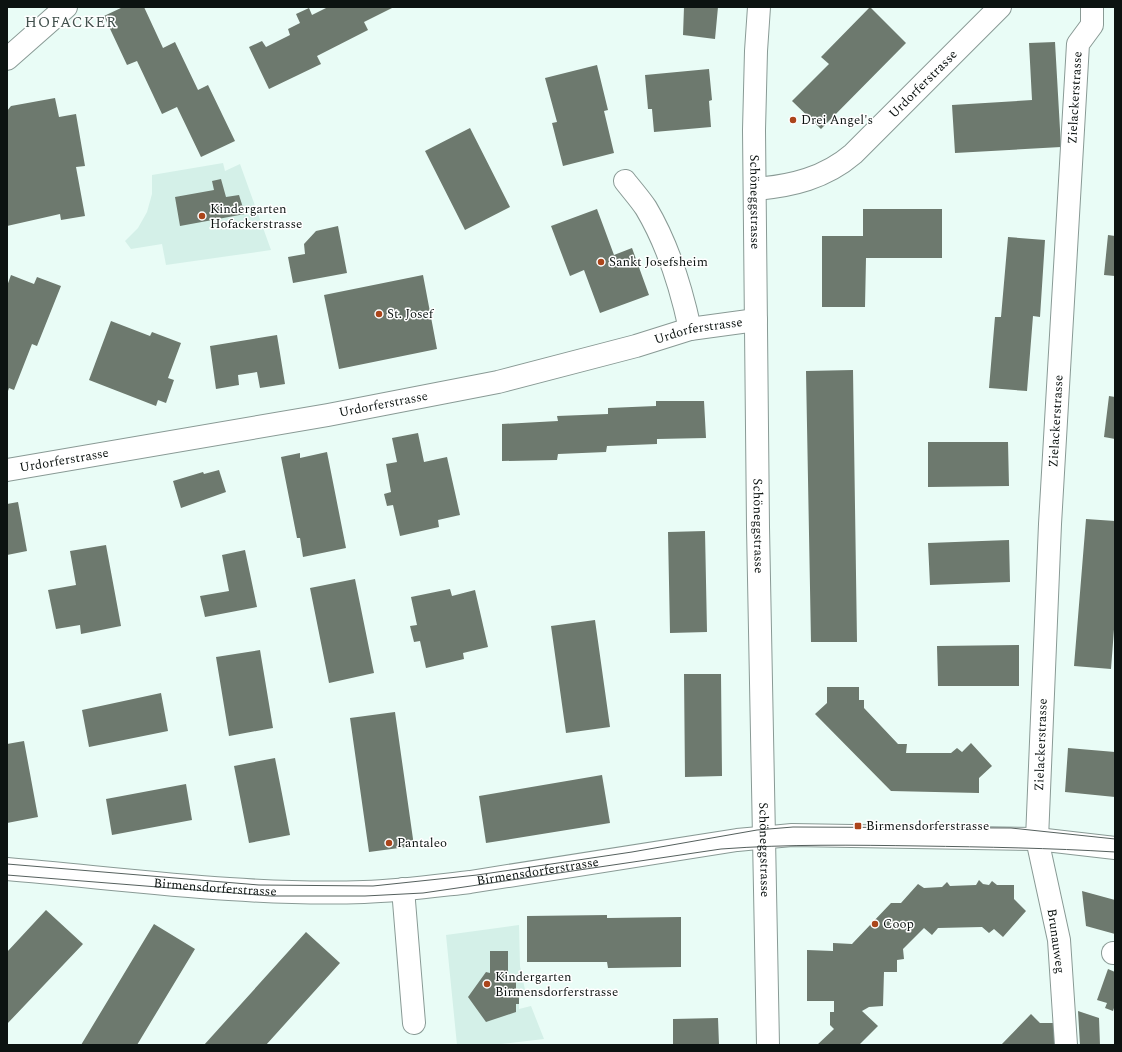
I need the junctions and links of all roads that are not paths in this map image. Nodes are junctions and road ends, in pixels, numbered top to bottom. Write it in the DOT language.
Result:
graph roads {
  1 [pos="66,7"];
  2 [pos="760,7"];
  3 [pos="1000,7"];
  4 [pos="1092,7"];
  5 [pos="7,59"];
  6 [pos="625,181"];
  7 [pos="755,189"];
  8 [pos="756,320"];
  9 [pos="690,329"];
  10 [pos="7,470"];
  11 [pos="764,837"];
  12 [pos="1037,839"];
  13 [pos="1115,848"];
  14 [pos="7,869"];
  15 [pos="403,889"];
  16 [pos="414,1023"];
  17 [pos="768,1045"];
  18 [pos="1066,1045"];
  1 -- 5 [label="street"];
  2 -- 7 [label="street, Schöneggstrasse"];
  3 -- 7 [label="street, Urdorferstrasse"];
  4 -- 12 [label="street, Zielackerstrasse"];
  6 -- 9 [label="street"];
  7 -- 8 [label="street, Schöneggstrasse"];
  8 -- 9 [label="street, Urdorferstrasse"];
  8 -- 11 [label="street, Schöneggstrasse"];
  9 -- 10 [label="street, Urdorferstrasse"];
  11 -- 12 [label="street, Birmensdorferstrasse"];
  11 -- 15 [label="street, Birmensdorferstrasse"];
  11 -- 17 [label="street, Schöneggstrasse"];
  12 -- 13 [label="street, Birmensdorferstrasse"];
  12 -- 18 [label="street, Brunauweg"];
  14 -- 15 [label="street, Birmensdorferstrasse"];
  15 -- 16 [label="street"];
}
